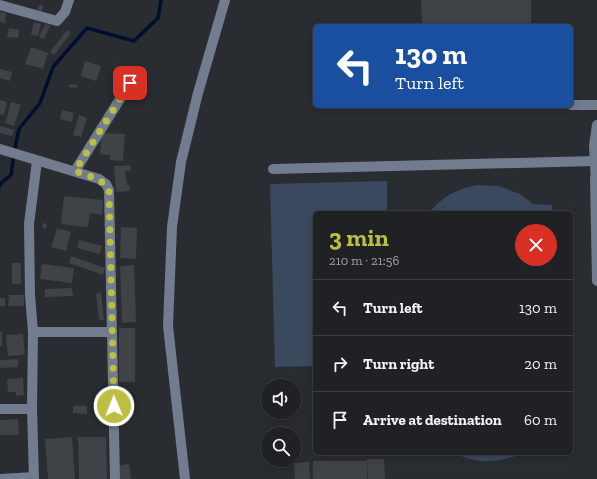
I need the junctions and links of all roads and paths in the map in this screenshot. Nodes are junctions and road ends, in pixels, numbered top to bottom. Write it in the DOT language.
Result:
graph roads {
  1 [pos="69,0"];
  2 [pos="225,0"];
  3 [pos="0,5"];
  4 [pos="130,83"];
  5 [pos="573,105"];
  6 [pos="597,105"];
  7 [pos="597,125"];
  8 [pos="0,149"];
  9 [pos="37,161"];
  10 [pos="594,161"];
  11 [pos="273,168"];
  12 [pos="75,171"];
  13 [pos="595,178"];
  14 [pos="597,195"];
  15 [pos="597,281"];
  16 [pos="33,332"];
  17 [pos="112,332"];
  18 [pos="32,409"];
  19 [pos="0,410"];
  20 [pos="34,478"];
  21 [pos="0,479"];
  22 [pos="115,479"];
  23 [pos="185,479"];
  1 -- 3 [label="street"];
  2 -- 23 [label="street"];
  4 -- 12 [label="street"];
  5 -- 6 [label="street"];
  7 -- 10 [label="street"];
  8 -- 9 [label="street"];
  9 -- 12 [label="street"];
  9 -- 16 [label="street"];
  10 -- 11 [label="street"];
  10 -- 13 [label="street"];
  12 -- 17 [label="street"];
  13 -- 14 [label="street"];
  13 -- 15 [label="street"];
  16 -- 17 [label="street"];
  16 -- 18 [label="street"];
  17 -- 22 [label="street"];
  18 -- 19 [label="street"];
  18 -- 20 [label="street"];
  20 -- 21 [label="street"];
}
